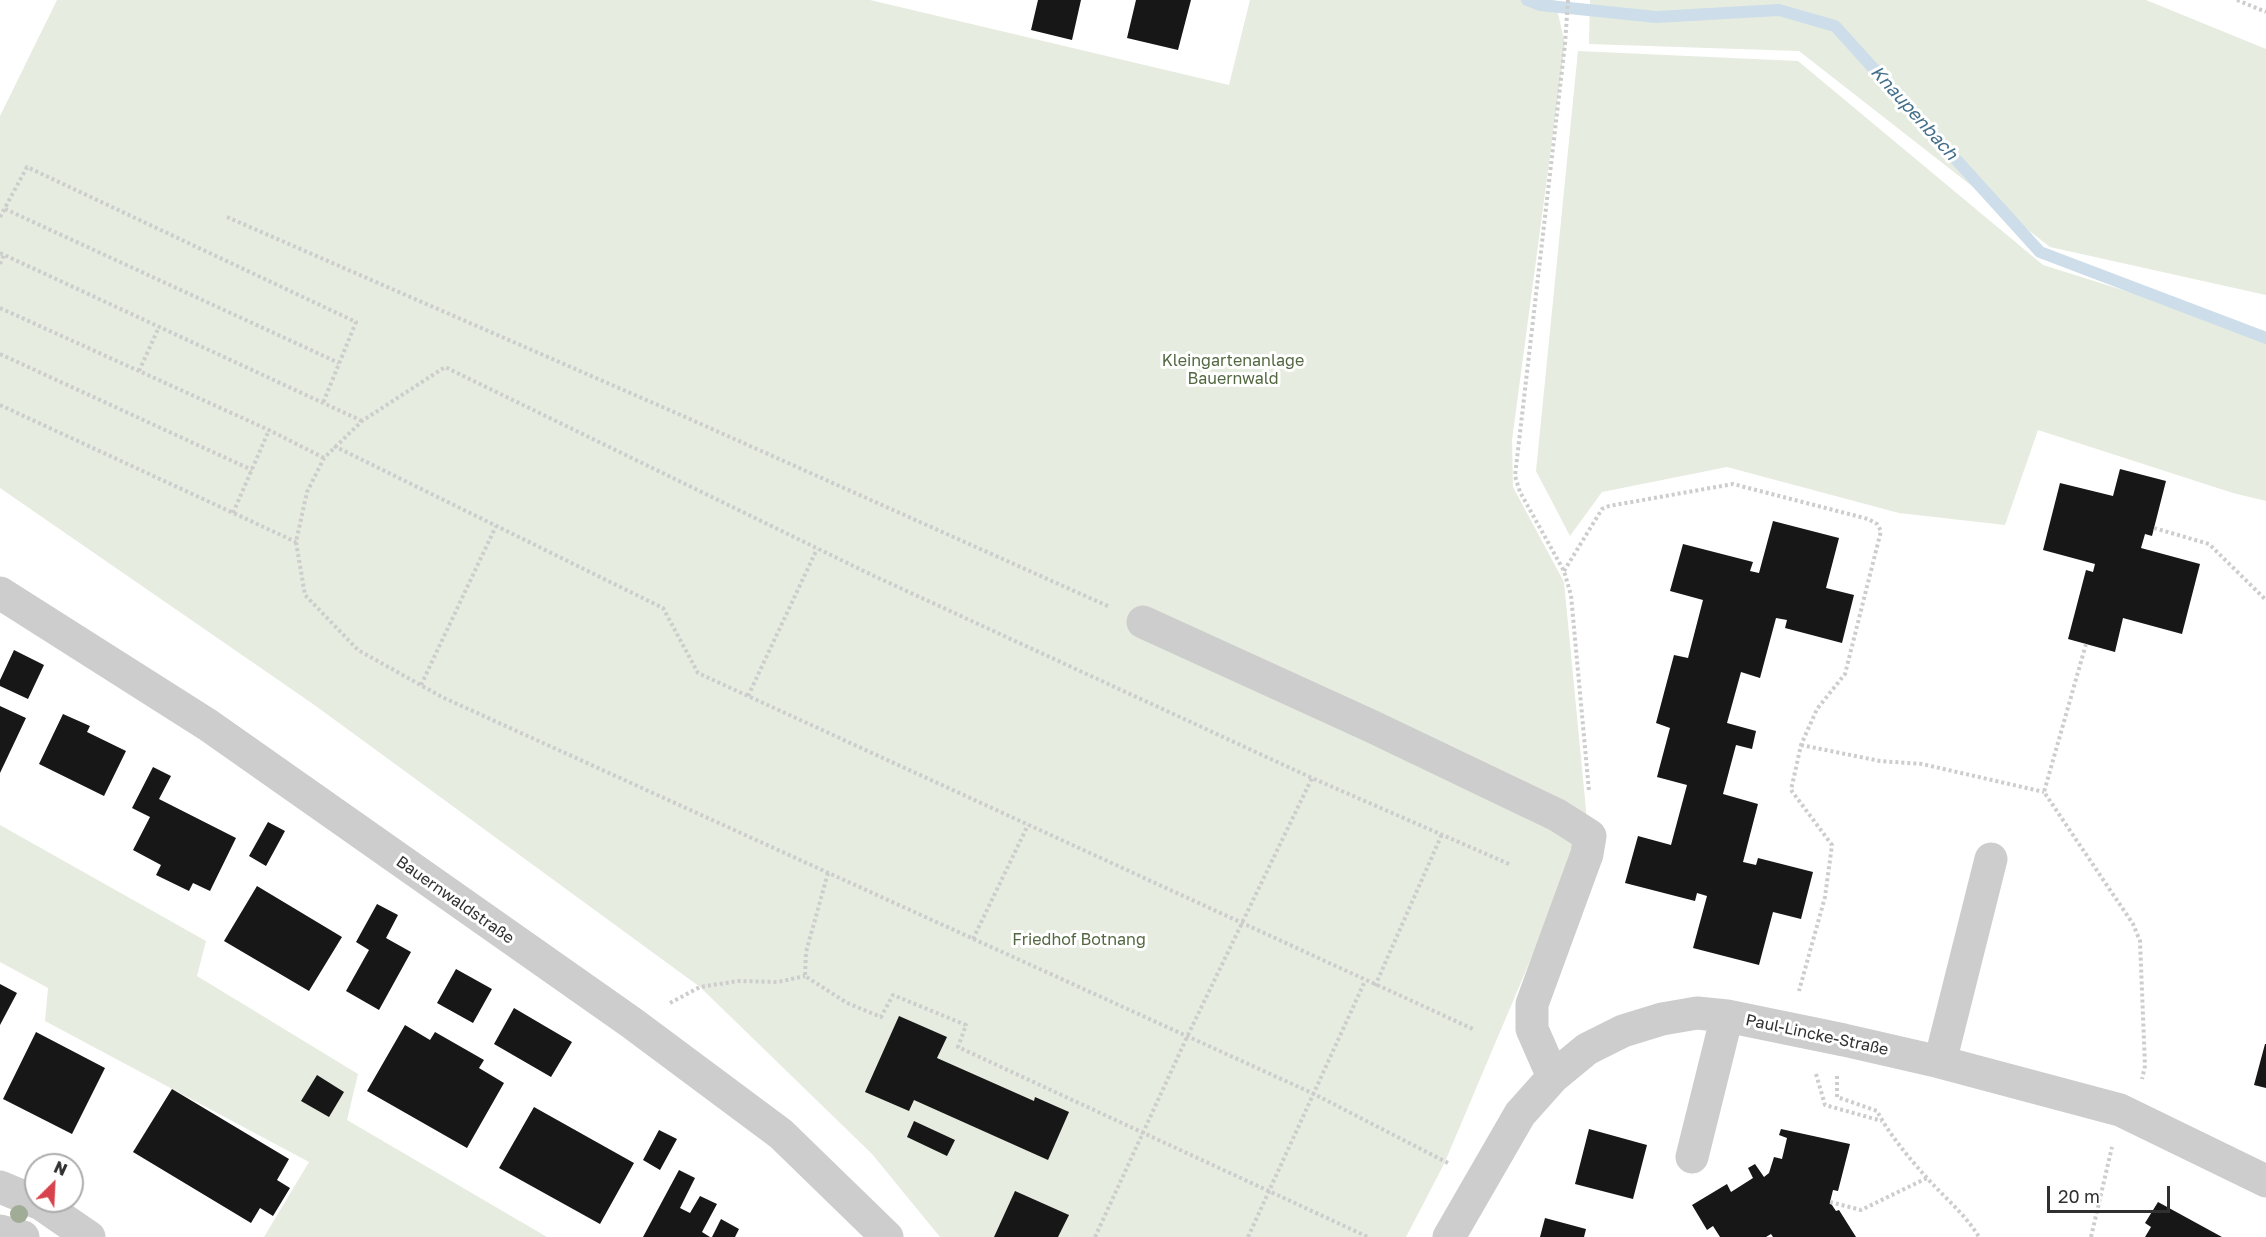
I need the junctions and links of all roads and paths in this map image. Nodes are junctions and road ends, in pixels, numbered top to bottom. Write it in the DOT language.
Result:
graph roads {
  1 [pos="1569,0"];
  2 [pos="2237,0"];
  3 [pos="2266,12"];
  4 [pos="5,209"];
  5 [pos="0,217"];
  6 [pos="227,217"];
  7 [pos="2,254"];
  8 [pos="0,264"];
  9 [pos="0,308"];
  10 [pos="159,327"];
  11 [pos="0,354"];
  12 [pos="339,363"];
  13 [pos="140,371"];
  14 [pos="322,403"];
  15 [pos="0,405"];
  16 [pos="362,420"];
  17 [pos="269,430"];
  18 [pos="334,446"];
  19 [pos="324,458"];
  20 [pos="252,470"];
  21 [pos="233,513"];
  22 [pos="496,525"];
  23 [pos="2154,528"];
  24 [pos="296,542"];
  25 [pos="817,549"];
  26 [pos="1564,571"];
  27 [pos="0,593"];
  28 [pos="2266,600"];
  29 [pos="1143,622"];
  30 [pos="2086,644"];
  31 [pos="421,685"];
  32 [pos="748,696"];
  33 [pos="1801,745"];
  34 [pos="1312,778"];
  35 [pos="2044,792"];
  36 [pos="1028,825"];
  37 [pos="1442,834"];
  38 [pos="1590,836"];
  39 [pos="1991,859"];
  40 [pos="1509,864"];
  41 [pos="828,873"];
  42 [pos="1242,922"];
  43 [pos="973,939"];
  44 [pos="805,976"];
  45 [pos="1365,981"];
  46 [pos="1375,986"];
  47 [pos="700,987"];
  48 [pos="1727,1016"];
  49 [pos="1473,1029"];
  50 [pos="1802,1031"];
  51 [pos="1187,1037"];
  52 [pos="1940,1062"];
  53 [pos="1553,1077"];
  54 [pos="1836,1078"];
  55 [pos="1312,1093"];
  56 [pos="2128,1114"];
  57 [pos="1882,1121"];
  58 [pos="1143,1133"];
  59 [pos="1692,1157"];
  60 [pos="1927,1178"];
  61 [pos="1481,1180"];
  62 [pos="2266,1181"];
  63 [pos="0,1187"];
  64 [pos="1270,1191"];
  65 [pos="1830,1202"];
  66 [pos="0,1231"];
  67 [pos="23,1237"];
  68 [pos="83,1237"];
  69 [pos="888,1237"];
  70 [pos="1095,1237"];
  71 [pos="1248,1237"];
  72 [pos="1368,1237"];
  73 [pos="1449,1237"];
  74 [pos="1979,1237"];
  75 [pos="2091,1237"];
  1 -- 26 [label="path"];
  2 -- 3 [label="path"];
  4 -- 5 [label="path"];
  4 -- 12 [label="path"];
  4 -- 12 [label="path"];
  6 -- 29 [label="path"];
  7 -- 8 [label="path"];
  7 -- 10 [label="path"];
  9 -- 13 [label="path"];
  10 -- 13 [label="path"];
  10 -- 14 [label="path"];
  11 -- 20 [label="path"];
  12 -- 14 [label="path"];
  13 -- 17 [label="path"];
  14 -- 16 [label="path"];
  15 -- 21 [label="path"];
  16 -- 18 [label="path"];
  16 -- 25 [label="path"];
  17 -- 19 [label="path"];
  17 -- 20 [label="path"];
  18 -- 19 [label="path"];
  18 -- 22 [label="path"];
  19 -- 24 [label="path"];
  20 -- 21 [label="path"];
  21 -- 24 [label="path"];
  22 -- 31 [label="path"];
  22 -- 32 [label="path"];
  23 -- 28 [label="path"];
  24 -- 31 [label="path"];
  25 -- 32 [label="path"];
  25 -- 34 [label="path"];
  26 -- 33 [label="path"];
  26 -- 38 [label="path"];
  27 -- 69 [label="street, Bauernwaldstraße"];
  29 -- 38 [label="street"];
  30 -- 35 [label="path"];
  31 -- 41 [label="path"];
  32 -- 36 [label="path"];
  33 -- 35 [label="path"];
  33 -- 50 [label="path"];
  34 -- 37 [label="path"];
  34 -- 42 [label="path"];
  35 -- 56 [label="path"];
  36 -- 42 [label="path"];
  36 -- 43 [label="path"];
  37 -- 40 [label="path"];
  37 -- 46 [label="path"];
  38 -- 53 [label="street"];
  39 -- 52 [label="street"];
  41 -- 43 [label="path"];
  41 -- 44 [label="path"];
  42 -- 45 [label="path"];
  42 -- 51 [label="path"];
  43 -- 51 [label="path"];
  44 -- 47 [label="path"];
  44 -- 58 [label="path"];
  45 -- 46 [label="path"];
  45 -- 55 [label="path"];
  46 -- 49 [label="path"];
  48 -- 50 [label="street, Paul-Lincke-Straße"];
  48 -- 53 [label="street, Paul-Lincke-Straße"];
  48 -- 59 [label="street"];
  50 -- 52 [label="street, Paul-Lincke-Straße"];
  50 -- 57 [label="path"];
  51 -- 55 [label="path"];
  51 -- 58 [label="path"];
  52 -- 56 [label="street, Paul-Lincke-Straße"];
  53 -- 61 [label="street, Paul-Lincke-Straße"];
  54 -- 57 [label="path"];
  55 -- 61 [label="path"];
  55 -- 64 [label="path"];
  56 -- 62 [label="street, Paul-Lincke-Straße"];
  56 -- 75 [label="path"];
  57 -- 60 [label="path"];
  58 -- 64 [label="path"];
  58 -- 70 [label="path"];
  60 -- 65 [label="path"];
  60 -- 74 [label="path"];
  61 -- 73 [label="street, Paul-Lincke-Straße"];
  63 -- 68 [label="street"];
  64 -- 71 [label="path"];
  64 -- 72 [label="path"];
  66 -- 67 [label="street"];
}
